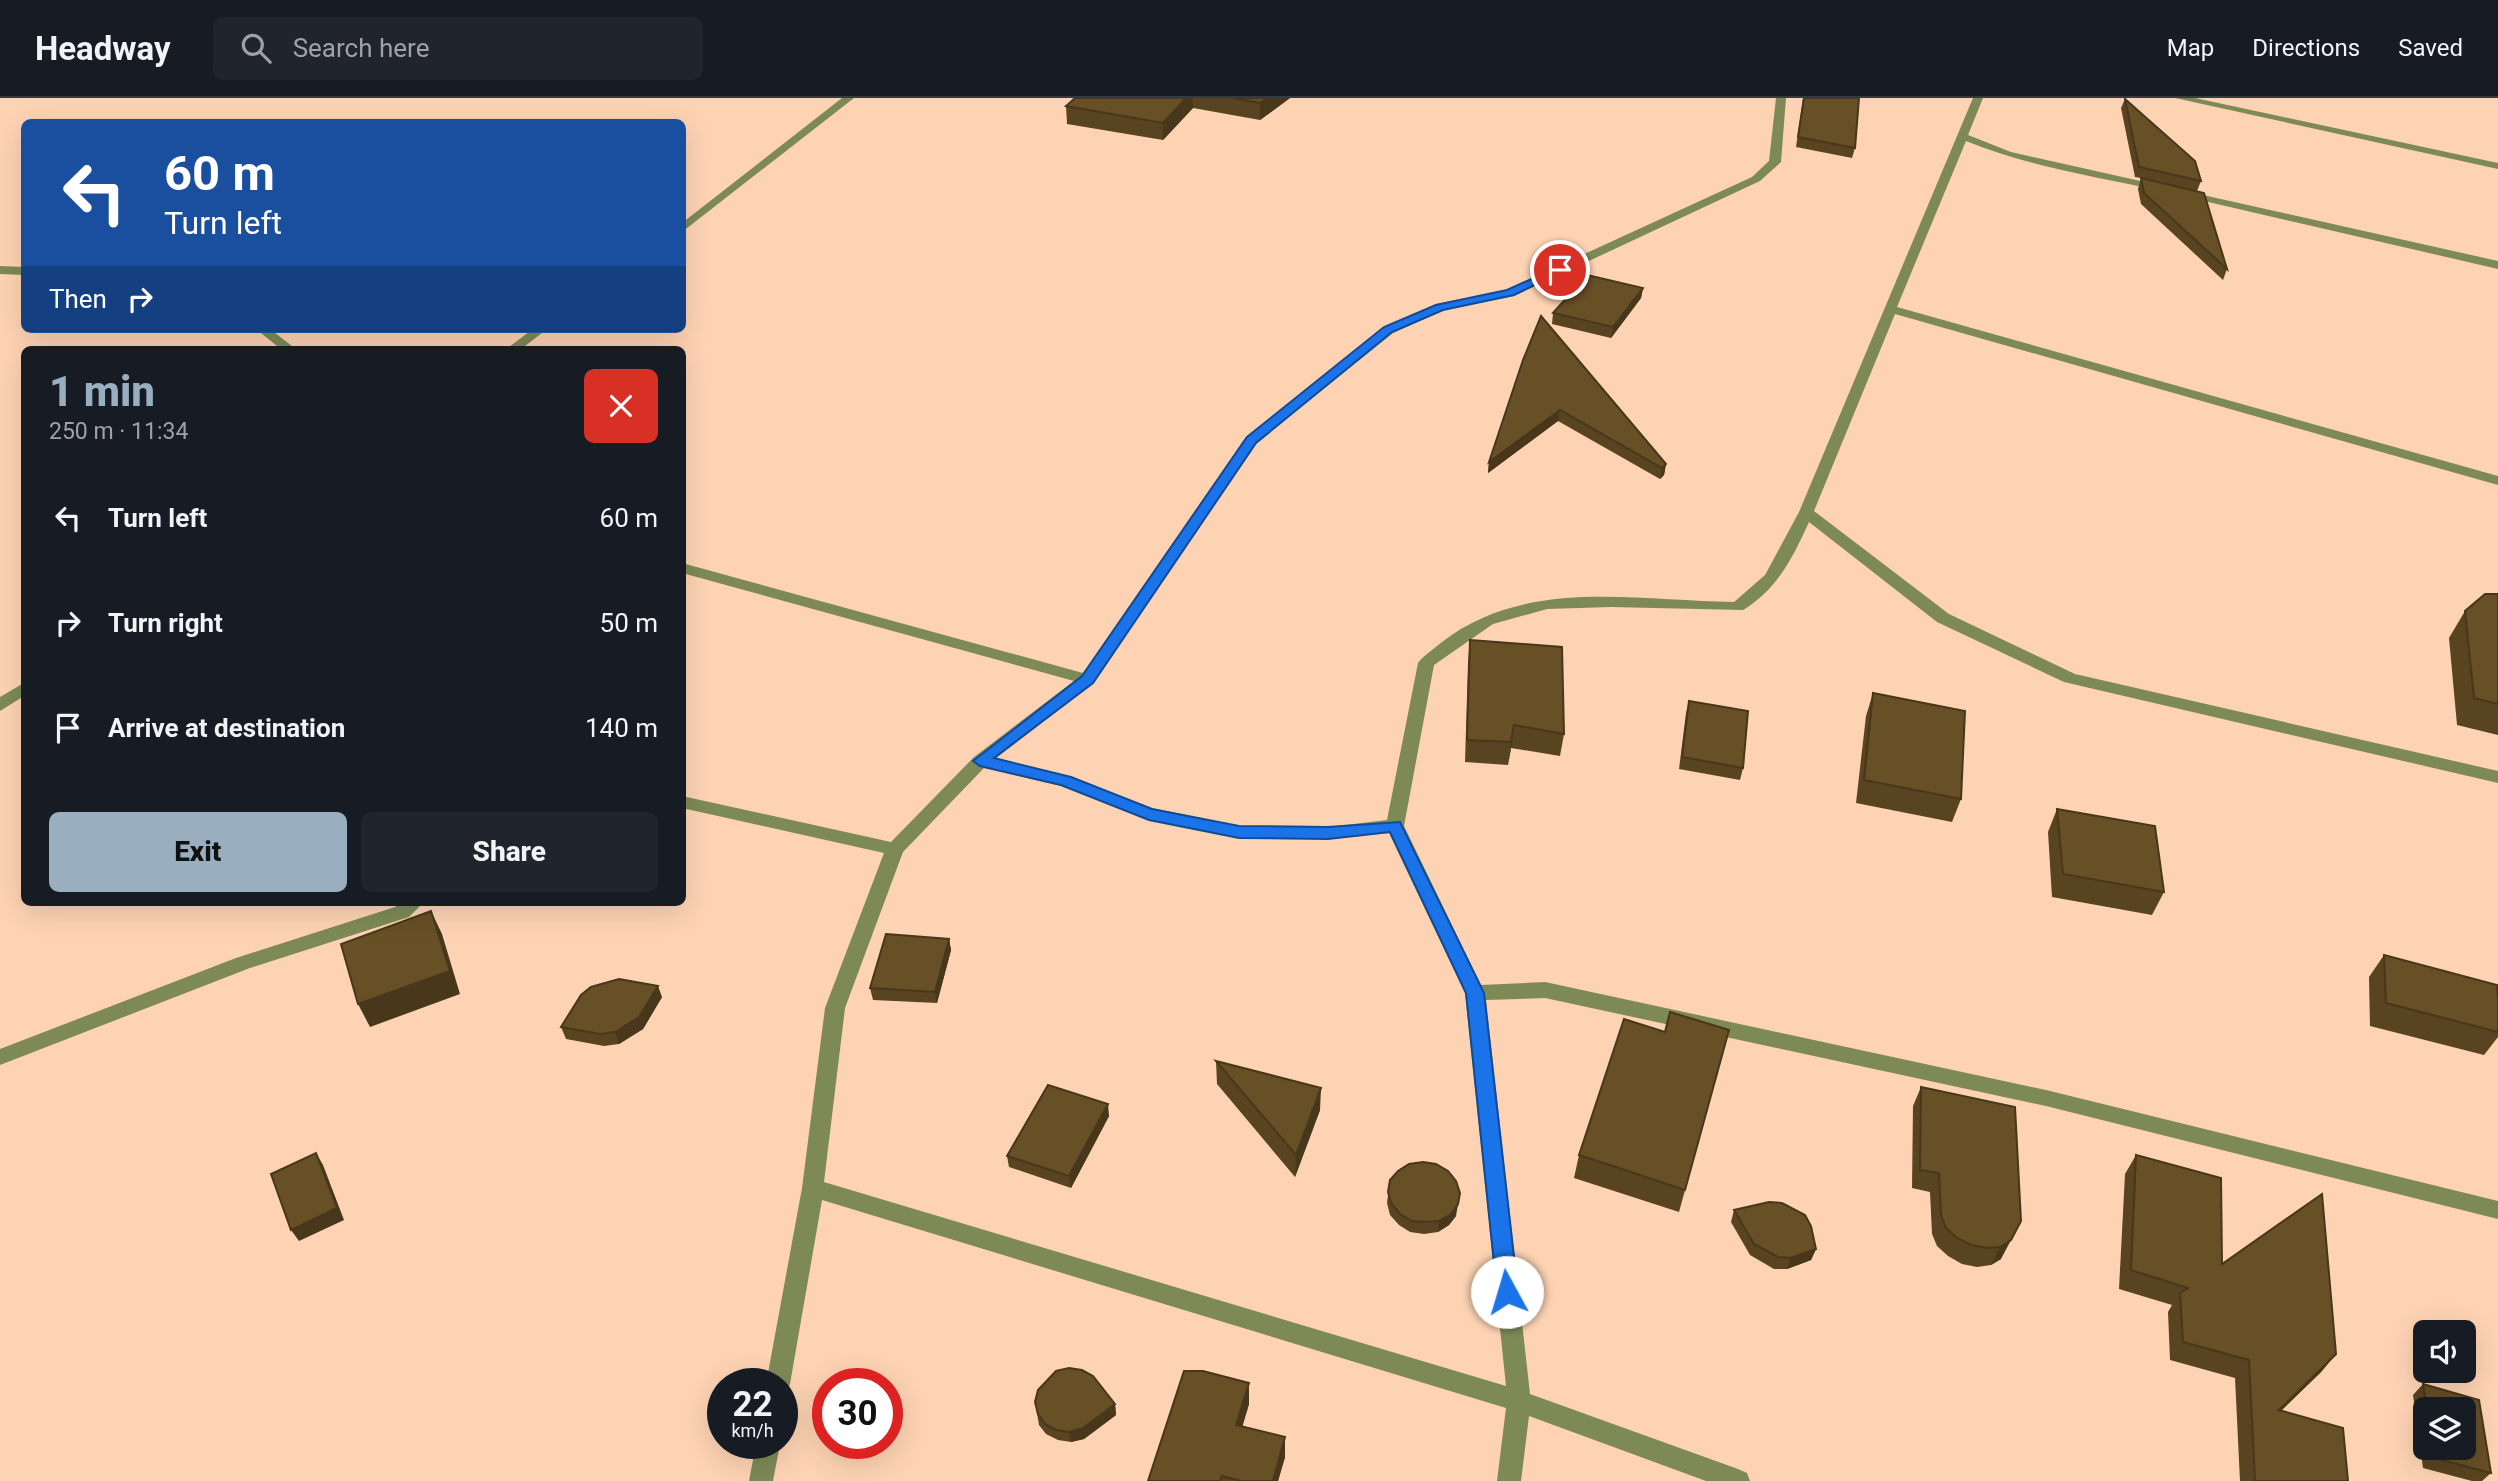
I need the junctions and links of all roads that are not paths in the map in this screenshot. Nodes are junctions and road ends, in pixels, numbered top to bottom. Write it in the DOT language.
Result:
graph roads {
  1 [pos="849,98"];
  2 [pos="1782,98"];
  3 [pos="1978,98"];
  4 [pos="2180,98"];
  5 [pos="1962,136"];
  6 [pos="2498,166"];
  7 [pos="686,226"];
  8 [pos="2498,265"];
  9 [pos="0,270"];
  10 [pos="21,271"];
  11 [pos="1890,309"];
  12 [pos="267,333"];
  13 [pos="535,333"];
  14 [pos="285,346"];
  15 [pos="518,346"];
  16 [pos="2498,481"];
  17 [pos="1806,512"];
  18 [pos="686,569"];
  19 [pos="1087,679"];
  20 [pos="21,690"];
  21 [pos="0,705"];
  22 [pos="980,761"];
  23 [pos="2498,777"];
  24 [pos="686,803"];
  25 [pos="1395,826"];
  26 [pos="895,849"];
  27 [pos="410,906"];
  28 [pos="1475,993"];
  29 [pos="0,1058"];
  30 [pos="813,1188"];
  31 [pos="2498,1210"];
  32 [pos="781,1368"];
  33 [pos="1519,1401"];
  34 [pos="765,1459"];
  35 [pos="761,1481"];
  36 [pos="1509,1481"];
  37 [pos="1738,1481"];
  1 -- 7 [label="street"];
  2 -- 19 [label="street"];
  3 -- 5 [label="street"];
  4 -- 6 [label="street"];
  5 -- 8 [label="street"];
  5 -- 11 [label="street"];
  9 -- 10 [label="street"];
  11 -- 16 [label="street"];
  11 -- 17 [label="street"];
  12 -- 14 [label="street"];
  13 -- 15 [label="street"];
  17 -- 23 [label="street"];
  17 -- 25 [label="street"];
  18 -- 19 [label="street"];
  19 -- 22 [label="street"];
  20 -- 21 [label="street"];
  22 -- 25 [label="street"];
  22 -- 26 [label="street"];
  24 -- 26 [label="street"];
  25 -- 28 [label="street"];
  26 -- 30 [label="street"];
  27 -- 29 [label="street"];
  28 -- 31 [label="street"];
  28 -- 33 [label="street"];
  30 -- 32 [label="street"];
  30 -- 33 [label="street"];
  33 -- 36 [label="street"];
  33 -- 37 [label="street"];
  34 -- 35 [label="street"];
}
